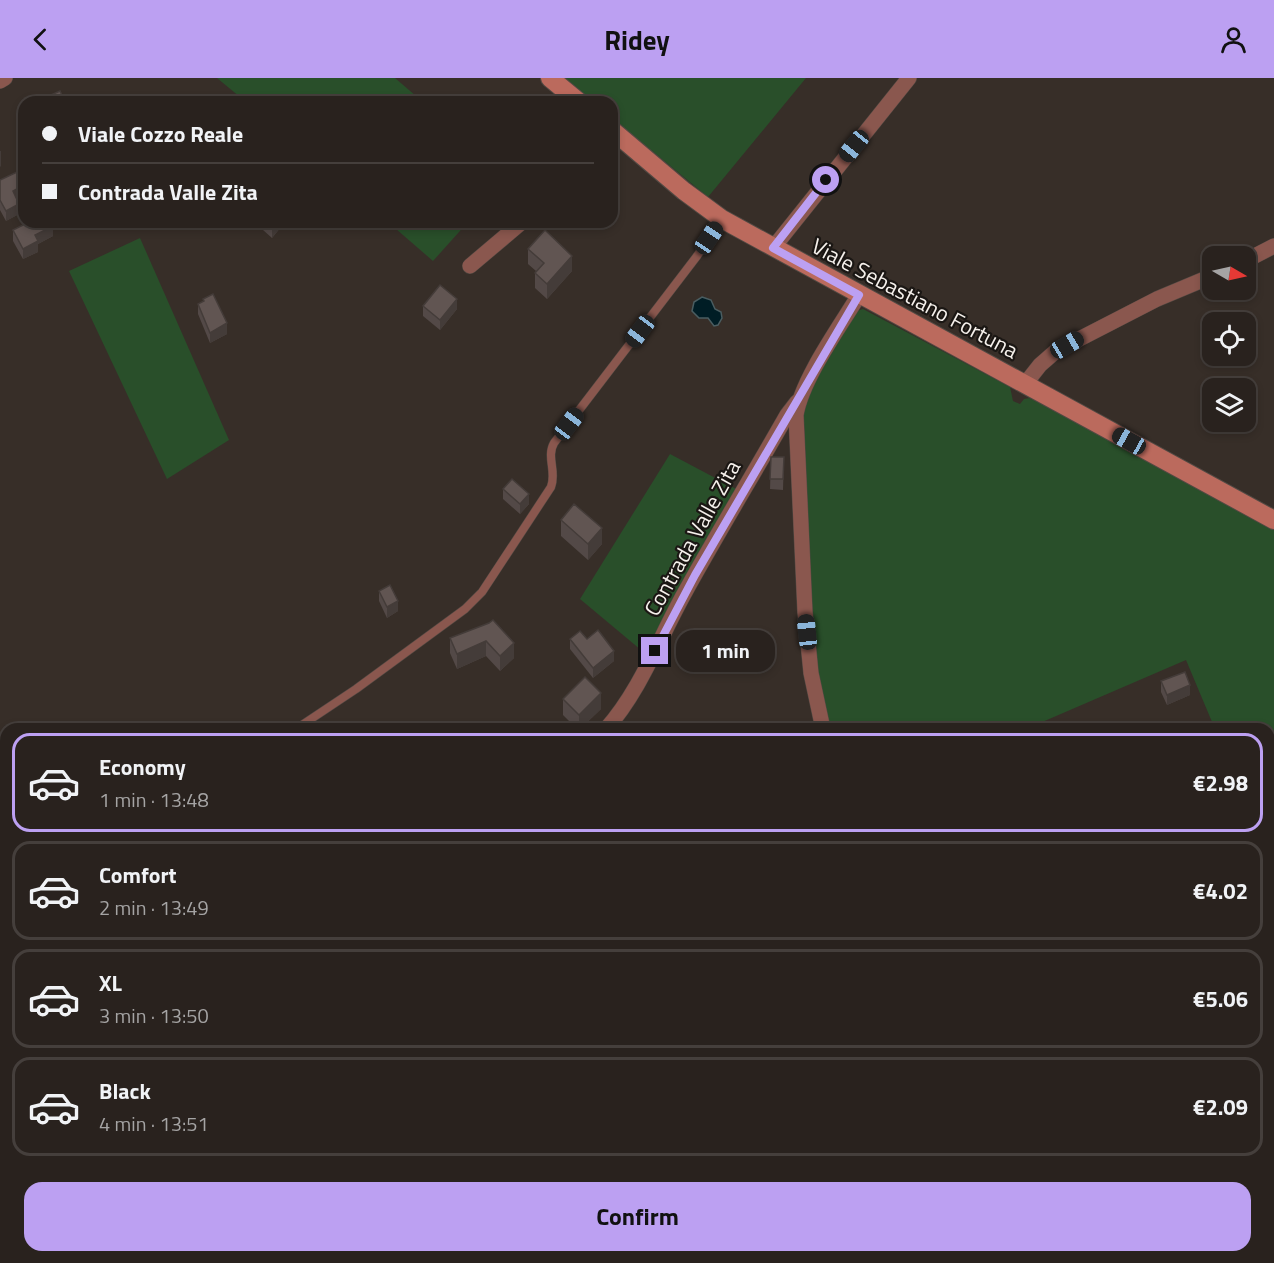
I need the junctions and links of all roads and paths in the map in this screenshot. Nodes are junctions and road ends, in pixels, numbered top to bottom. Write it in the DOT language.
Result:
graph roads {
  1 [pos="5,78"];
  2 [pos="550,78"];
  3 [pos="909,78"];
  4 [pos="0,81"];
  5 [pos="572,96"];
  6 [pos="618,140"];
  7 [pos="722,219"];
  8 [pos="515,228"];
  9 [pos="1274,246"];
  10 [pos="773,248"];
  11 [pos="1256,255"];
  12 [pos="470,266"];
  13 [pos="1202,280"];
  14 [pos="859,295"];
  15 [pos="1025,384"];
  16 [pos="799,399"];
  17 [pos="1274,520"];
  18 [pos="305,723"];
  19 [pos="611,723"];
  20 [pos="822,723"];
  1 -- 4 [label="street"];
  2 -- 5 [label="street"];
  3 -- 10 [label="street"];
  6 -- 7 [label="street, Viale Sebastiano Fortuna"];
  7 -- 10 [label="street, Viale Sebastiano Fortuna"];
  7 -- 18 [label="lane"];
  8 -- 12 [label="street"];
  9 -- 11 [label="street"];
  10 -- 14 [label="street, Viale Sebastiano Fortuna"];
  13 -- 15 [label="street"];
  14 -- 15 [label="street, Viale Sebastiano Fortuna"];
  14 -- 16 [label="street, Contrada Valle Zita"];
  15 -- 17 [label="street, Viale Sebastiano Fortuna"];
  16 -- 19 [label="street, Contrada Valle Zita"];
  16 -- 20 [label="street, Contrada Valle Zita"];
}
